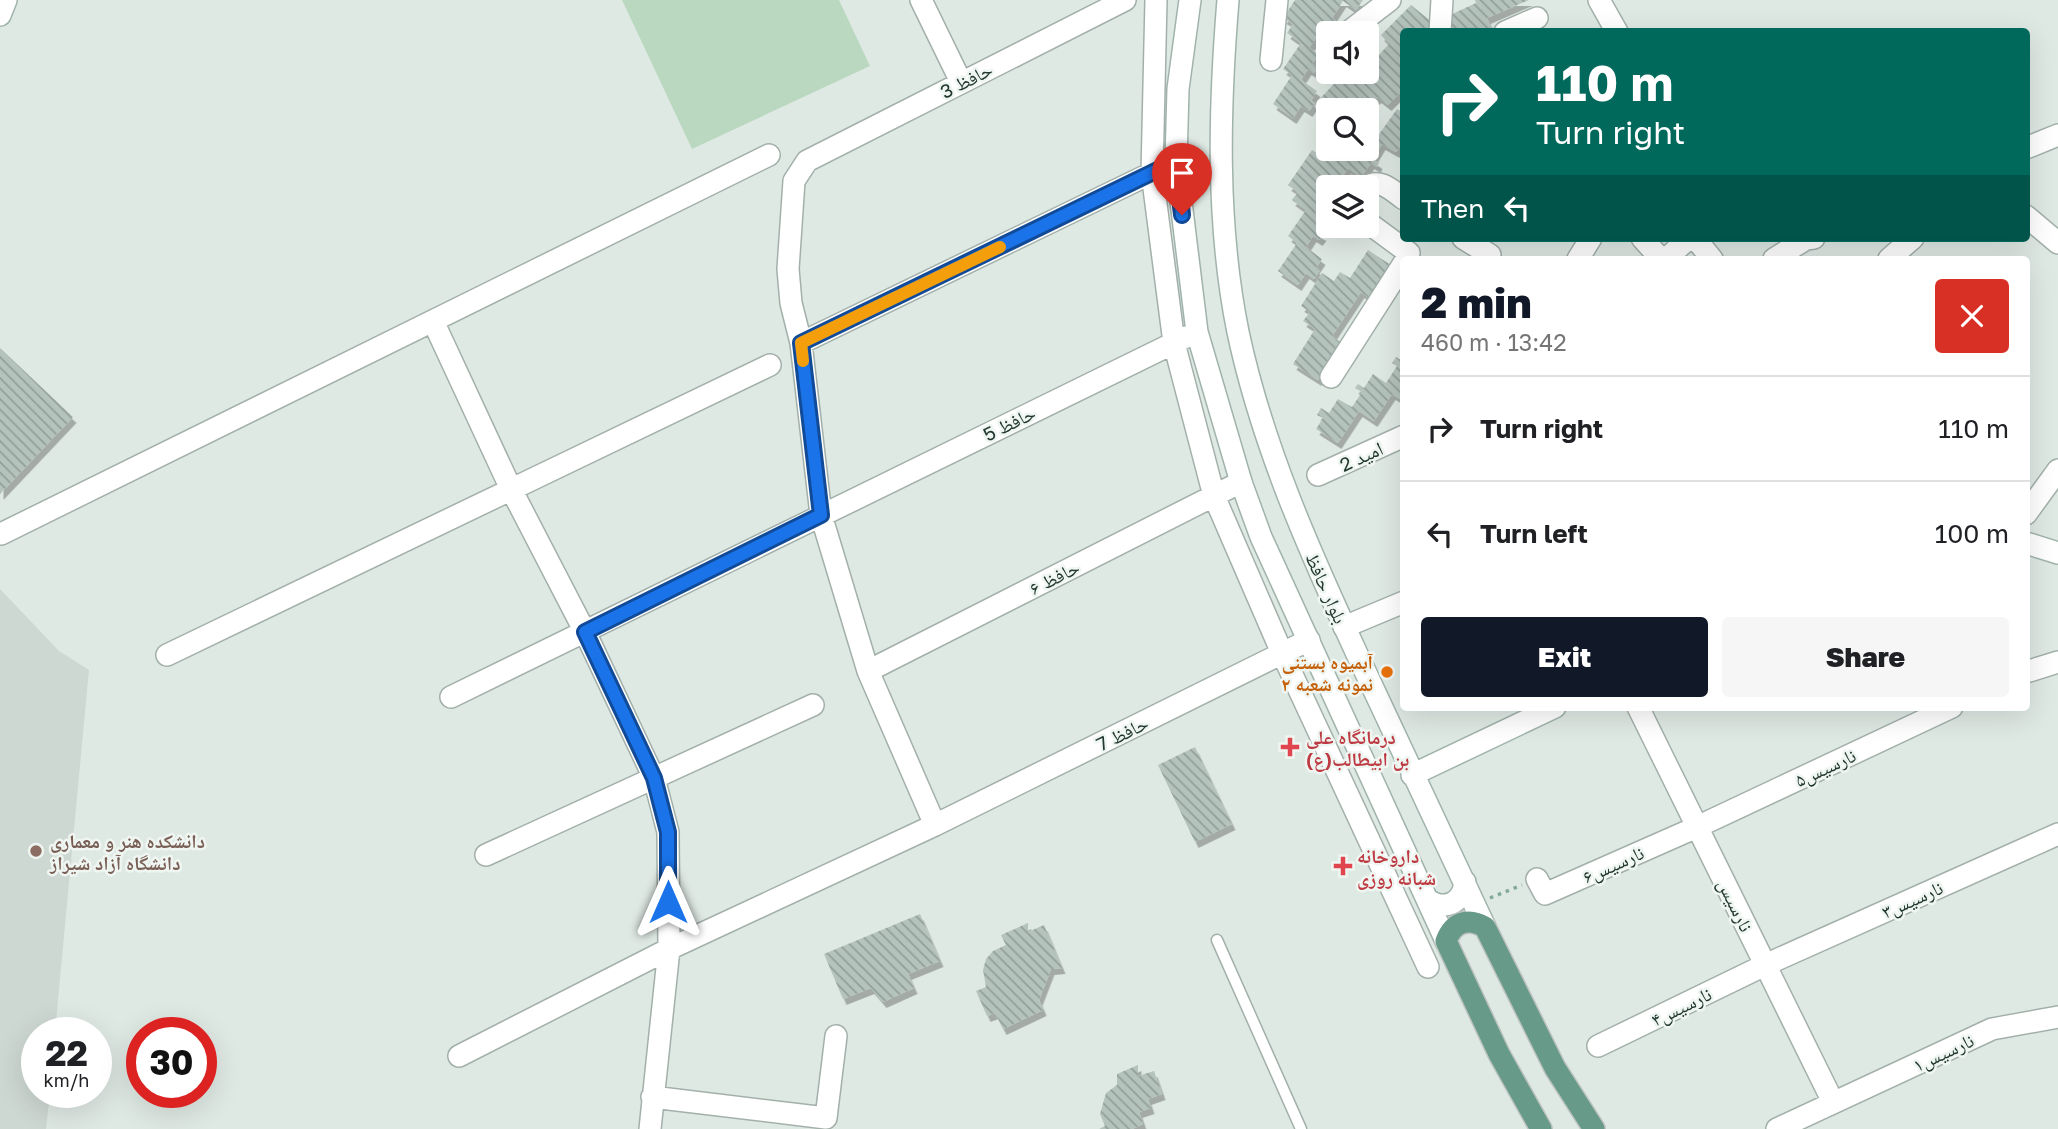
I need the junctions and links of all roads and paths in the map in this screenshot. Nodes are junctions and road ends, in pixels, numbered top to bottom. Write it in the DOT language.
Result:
graph roads {
  1 [pos="6,0"];
  2 [pos="920,0"];
  3 [pos="1125,0"];
  4 [pos="1156,0"];
  5 [pos="1190,0"];
  6 [pos="1228,0"];
  7 [pos="1277,0"];
  8 [pos="1390,0"];
  9 [pos="1442,0"];
  10 [pos="1599,0"];
  11 [pos="0,15"];
  12 [pos="1537,18"];
  13 [pos="1363,21"];
  14 [pos="1440,28"];
  15 [pos="1514,28"];
  16 [pos="1615,28"];
  17 [pos="1271,60"];
  18 [pos="961,82"];
  19 [pos="2058,135"];
  20 [pos="2030,146"];
  21 [pos="769,155"];
  22 [pos="1176,161"];
  23 [pos="1152,173"];
  24 [pos="1379,183"];
  25 [pos="1400,196"];
  26 [pos="2030,219"];
  27 [pos="1379,231"];
  28 [pos="1472,242"];
  29 [pos="1646,242"];
  30 [pos="1684,242"];
  31 [pos="1698,242"];
  32 [pos="1801,242"];
  33 [pos="1908,242"];
  34 [pos="2058,243"];
  35 [pos="1492,251"];
  36 [pos="1409,253"];
  37 [pos="1660,256"];
  38 [pos="1667,256"];
  39 [pos="1710,256"];
  40 [pos="1779,256"];
  41 [pos="1892,256"];
  42 [pos="1400,267"];
  43 [pos="433,321"];
  44 [pos="1197,331"];
  45 [pos="801,343"];
  46 [pos="1174,343"];
  47 [pos="770,365"];
  48 [pos="1331,377"];
  49 [pos="1400,438"];
  50 [pos="2058,470"];
  51 [pos="1318,475"];
  52 [pos="1241,482"];
  53 [pos="511,489"];
  54 [pos="1214,496"];
  55 [pos="2030,508"];
  56 [pos="821,515"];
  57 [pos="1,534"];
  58 [pos="2030,544"];
  59 [pos="2058,553"];
  60 [pos="1400,604"];
  61 [pos="1344,627"];
  62 [pos="585,632"];
  63 [pos="1309,640"];
  64 [pos="1283,653"];
  65 [pos="167,655"];
  66 [pos="2058,662"];
  67 [pos="868,671"];
  68 [pos="2030,671"];
  69 [pos="451,697"];
  70 [pos="813,705"];
  71 [pos="1547,711"];
  72 [pos="1640,711"];
  73 [pos="1944,711"];
  74 [pos="1412,775"];
  75 [pos="654,778"];
  76 [pos="1381,796"];
  77 [pos="1354,807"];
  78 [pos="934,825"];
  79 [pos="1697,827"];
  80 [pos="2058,834"];
  81 [pos="486,855"];
  82 [pos="1537,879"];
  83 [pos="1465,882"];
  84 [pos="1427,899"];
  85 [pos="1475,905"];
  86 [pos="1485,927"];
  87 [pos="1217,940"];
  88 [pos="1446,941"];
  89 [pos="669,949"];
  90 [pos="1765,965"];
  91 [pos="1428,967"];
  92 [pos="2058,1017"];
  93 [pos="836,1036"];
  94 [pos="1598,1046"];
  95 [pos="459,1056"];
  96 [pos="652,1097"];
  97 [pos="1833,1102"];
  98 [pos="650,1129"];
  99 [pos="1301,1129"];
  100 [pos="1541,1129"];
  101 [pos="1594,1129"];
  102 [pos="1777,1129"];
  1 -- 11 [label="street"];
  2 -- 18 [label="street"];
  3 -- 18 [label="street, حافظ 3"];
  4 -- 23 [label="street"];
  5 -- 22 [label="street, بلوار حافظ"];
  6 -- 61 [label="street, بلوار حافظ"];
  7 -- 17 [label="street"];
  8 -- 13 [label="street"];
  9 -- 14 [label="street"];
  10 -- 16 [label="street"];
  12 -- 15 [label="street"];
  18 -- 45 [label="street, حافظ 3"];
  19 -- 20 [label="street"];
  21 -- 43 [label="street"];
  22 -- 23 [label="street"];
  22 -- 44 [label="street, بلوار حافظ"];
  23 -- 45 [label="street"];
  23 -- 46 [label="street"];
  24 -- 25 [label="street"];
  26 -- 34 [label="street"];
  27 -- 36 [label="street"];
  28 -- 35 [label="street"];
  29 -- 37 [label="street"];
  30 -- 38 [label="street"];
  31 -- 39 [label="street"];
  32 -- 40 [label="street"];
  33 -- 41 [label="street"];
  42 -- 48 [label="street"];
  43 -- 53 [label="street"];
  43 -- 57 [label="street"];
  44 -- 46 [label="street, حافظ 5"];
  44 -- 52 [label="street, بلوار حافظ"];
  45 -- 56 [label="street"];
  46 -- 54 [label="street"];
  46 -- 56 [label="street, حافظ 5"];
  47 -- 53 [label="street"];
  49 -- 51 [label="street, امید 2"];
  50 -- 55 [label="street"];
  52 -- 54 [label="street, حافظ ۶"];
  52 -- 63 [label="street, بلوار حافظ"];
  53 -- 62 [label="street"];
  53 -- 65 [label="street"];
  54 -- 64 [label="street"];
  54 -- 67 [label="street, حافظ ۶"];
  56 -- 62 [label="street, حافظ 5"];
  56 -- 67 [label="street"];
  58 -- 59 [label="street"];
  60 -- 61 [label="street"];
  61 -- 74 [label="street, بلوار حافظ"];
  62 -- 69 [label="street, حافظ 5"];
  62 -- 75 [label="street"];
  63 -- 64 [label="street, حافظ 7"];
  63 -- 76 [label="street, بلوار حافظ"];
  64 -- 77 [label="street"];
  64 -- 78 [label="street, حافظ 7"];
  66 -- 68 [label="street"];
  67 -- 78 [label="street"];
  70 -- 75 [label="street"];
  71 -- 74 [label="street"];
  72 -- 79 [label="street, نارسیس"];
  73 -- 79 [label="street, نارسیس۵"];
  74 -- 83 [label="street, بلوار حافظ"];
  75 -- 81 [label="street"];
  75 -- 89 [label="street"];
  76 -- 77 [label="street"];
  76 -- 84 [label="street, بلوار حافظ"];
  77 -- 91 [label="street"];
  78 -- 89 [label="street, حافظ 7"];
  79 -- 82 [label="street, نارسیس۶"];
  79 -- 90 [label="street, نارسیس"];
  80 -- 90 [label="street, نارسیس۳"];
  82 -- 85 [label="path"];
  83 -- 84 [label="street"];
  83 -- 85 [label="street, بلوار حافظ"];
  84 -- 88 [label="street, بلوار حافظ"];
  85 -- 86 [label="street, بلوار حافظ"];
  86 -- 88 [label="main road"];
  86 -- 101 [label="main road, بلوار حافظ"];
  87 -- 99 [label="lane"];
  88 -- 100 [label="main road, بلوار حافظ"];
  89 -- 95 [label="street, حافظ 7"];
  89 -- 96 [label="street"];
  90 -- 94 [label="street, نارسیس۴"];
  90 -- 97 [label="street, نارسیس"];
  92 -- 97 [label="street, نارسیس۱"];
  93 -- 96 [label="street"];
  96 -- 98 [label="street"];
  97 -- 102 [label="street, نارسیس۱"];
}
